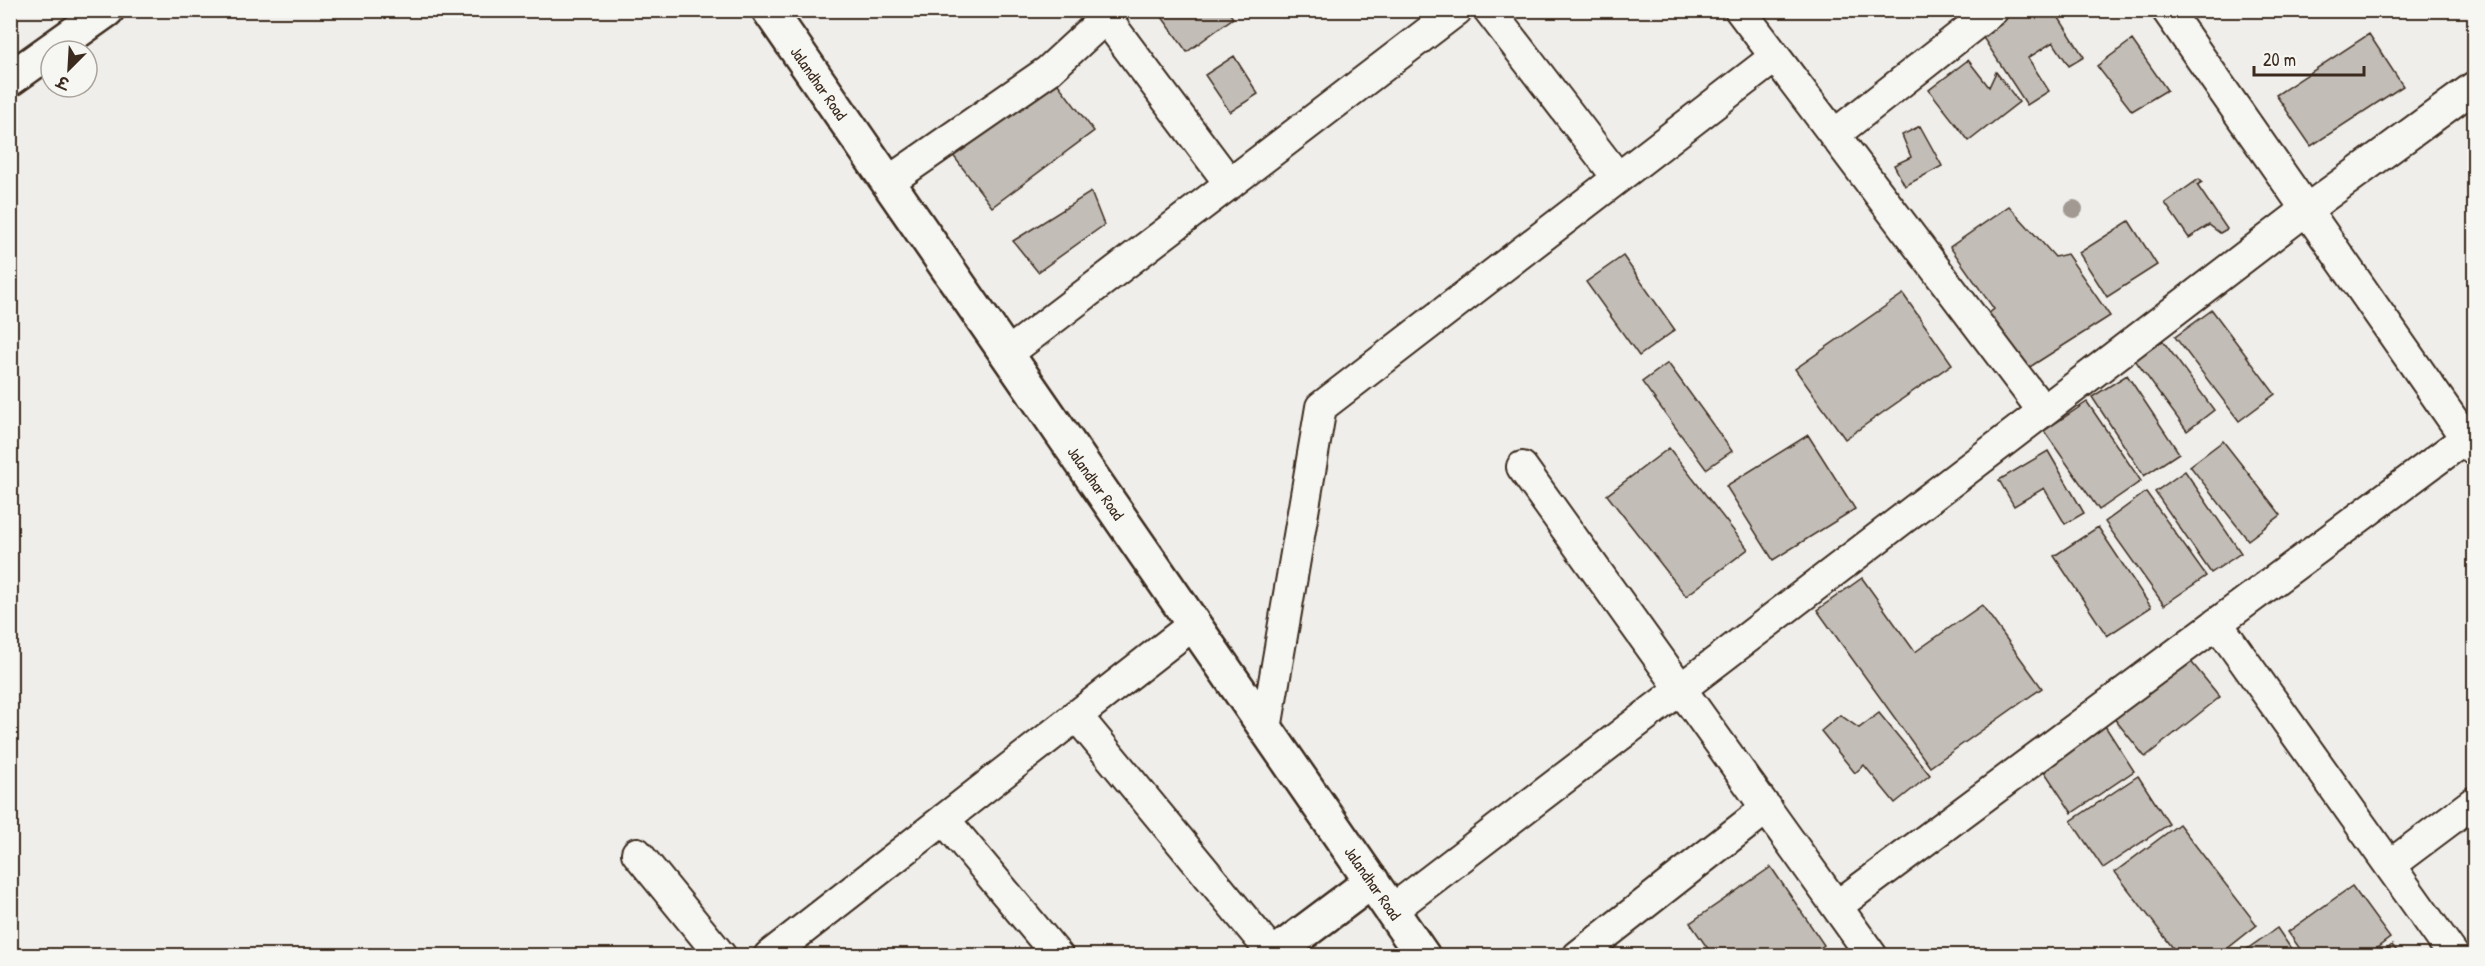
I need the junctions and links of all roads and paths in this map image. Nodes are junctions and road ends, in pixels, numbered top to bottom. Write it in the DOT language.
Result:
graph roads {
  1 [pos="107,10"];
  2 [pos="769,10"];
  3 [pos="1457,10"];
  4 [pos="1489,10"];
  5 [pos="1740,10"];
  6 [pos="1993,10"];
  7 [pos="2167,10"];
  8 [pos="1110,14"];
  9 [pos="1775,57"];
  10 [pos="10,80"];
  11 [pos="2475,87"];
  12 [pos="1834,135"];
  13 [pos="1618,178"];
  14 [pos="888,182"];
  15 [pos="1230,184"];
  16 [pos="2306,210"];
  17 [pos="1007,354"];
  18 [pos="2043,411"];
  19 [pos="2470,444"];
  20 [pos="1522,467"];
  21 [pos="2217,623"];
  22 [pos="1194,624"];
  23 [pos="1680,688"];
  24 [pos="1076,715"];
  25 [pos="1266,729"];
  26 [pos="2475,802"];
  27 [pos="1767,808"];
  28 [pos="944,819"];
  29 [pos="637,853"];
  30 [pos="2390,865"];
  31 [pos="1371,881"];
  32 [pos="1837,906"];
  33 [pos="1392,910"];
  34 [pos="1272,955"];
  35 [pos="721,956"];
  36 [pos="769,956"];
  37 [pos="1058,956"];
  38 [pos="1423,956"];
  39 [pos="1578,956"];
  40 [pos="1872,956"];
  41 [pos="2454,956"];
  1 -- 10 [label="main road"];
  2 -- 14 [label="main road, Jalandhar Road"];
  3 -- 15 [label="street"];
  4 -- 13 [label="street"];
  5 -- 9 [label="street"];
  6 -- 12 [label="street"];
  7 -- 16 [label="street"];
  8 -- 14 [label="street"];
  8 -- 15 [label="street"];
  9 -- 12 [label="street"];
  9 -- 13 [label="street"];
  11 -- 16 [label="street"];
  12 -- 18 [label="street"];
  13 -- 25 [label="street"];
  14 -- 17 [label="main road, Jalandhar Road"];
  15 -- 17 [label="street"];
  16 -- 18 [label="street"];
  16 -- 19 [label="street"];
  17 -- 22 [label="main road, Jalandhar Road"];
  18 -- 23 [label="street"];
  19 -- 21 [label="street"];
  20 -- 23 [label="street"];
  21 -- 30 [label="street"];
  21 -- 32 [label="street"];
  22 -- 24 [label="street"];
  22 -- 25 [label="main road, Jalandhar Road"];
  23 -- 27 [label="street"];
  23 -- 33 [label="street"];
  24 -- 28 [label="street"];
  24 -- 34 [label="street"];
  25 -- 31 [label="main road, Jalandhar Road"];
  26 -- 30 [label="street"];
  27 -- 32 [label="street"];
  27 -- 39 [label="street"];
  28 -- 36 [label="street"];
  28 -- 37 [label="street"];
  29 -- 35 [label="street"];
  30 -- 41 [label="street"];
  31 -- 33 [label="main road, Jalandhar Road"];
  31 -- 34 [label="main road"];
  32 -- 40 [label="street"];
  33 -- 38 [label="main road, Jalandhar Road"];
}
